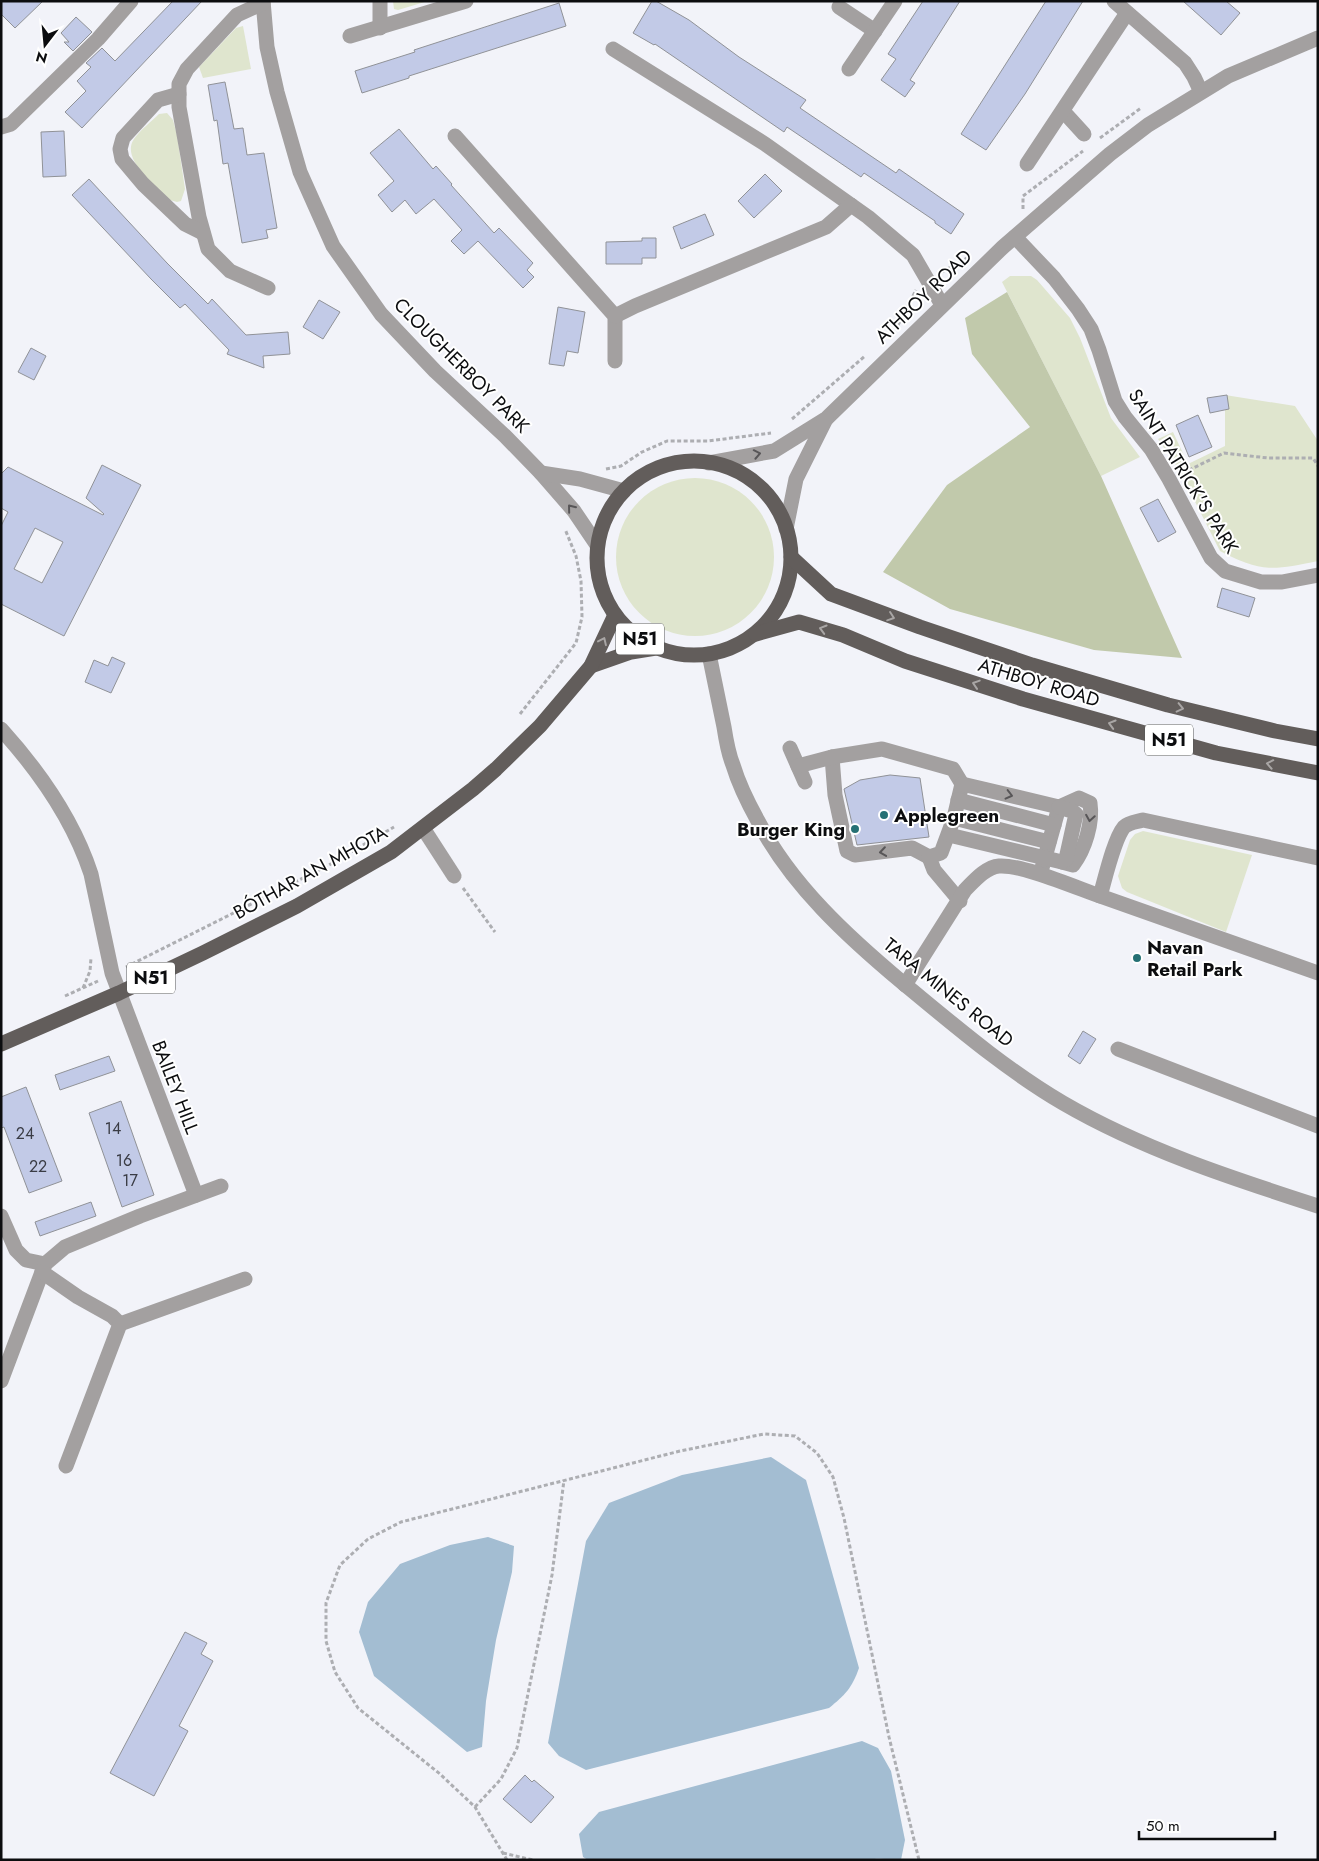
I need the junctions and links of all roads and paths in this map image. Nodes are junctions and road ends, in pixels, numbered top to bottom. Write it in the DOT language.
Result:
graph roads {
  1 [pos="131,1"];
  2 [pos="380,1"];
  3 [pos="466,1"];
  4 [pos="895,1"];
  5 [pos="1114,1"];
  6 [pos="263,2"];
  7 [pos="838,7"];
  8 [pos="1127,13"];
  9 [pos="380,28"];
  10 [pos="874,31"];
  11 [pos="350,36"];
  12 [pos="1318,38"];
  13 [pos="613,49"];
  14 [pos="849,69"];
  15 [pos="1201,92"];
  16 [pos="179,94"];
  17 [pos="1063,111"];
  18 [pos="1,126"];
  19 [pos="1084,134"];
  20 [pos="455,136"];
  21 [pos="1028,164"];
  22 [pos="851,205"];
  23 [pos="203,233"];
  24 [pos="1015,237"];
  25 [pos="964,259"];
  26 [pos="941,272"];
  27 [pos="268,288"];
  28 [pos="916,290"];
  29 [pos="942,305"];
  30 [pos="615,316"];
  31 [pos="896,329"];
  32 [pos="866,355"];
  33 [pos="615,361"];
  34 [pos="827,418"];
  35 [pos="791,420"];
  36 [pos="776,432"];
  37 [pos="709,463"];
  38 [pos="1318,466"];
  39 [pos="605,469"];
  40 [pos="541,474"];
  41 [pos="1169,479"];
  42 [pos="624,491"];
  43 [pos="563,523"];
  44 [pos="786,529"];
  45 [pos="597,545"];
  46 [pos="791,557"];
  47 [pos="1318,575"];
  48 [pos="615,615"];
  49 [pos="754,634"];
  50 [pos="656,648"];
  51 [pos="709,654"];
  52 [pos="591,666"];
  53 [pos="520,714"];
  54 [pos="1,728"];
  55 [pos="1318,739"];
  56 [pos="790,748"];
  57 [pos="832,757"];
  58 [pos="798,766"];
  59 [pos="1318,773"];
  60 [pos="805,782"];
  61 [pos="962,784"];
  62 [pos="958,800"];
  63 [pos="1059,808"];
  64 [pos="954,818"];
  65 [pos="1054,825"];
  66 [pos="394,826"];
  67 [pos="423,828"];
  68 [pos="949,835"];
  69 [pos="1049,842"];
  70 [pos="929,857"];
  71 [pos="1045,858"];
  72 [pos="1318,858"];
  73 [pos="1040,875"];
  74 [pos="454,876"];
  75 [pos="1100,896"];
  76 [pos="960,901"];
  77 [pos="495,932"];
  78 [pos="91,950"];
  79 [pos="125,968"];
  80 [pos="1318,973"];
  81 [pos="94,982"];
  82 [pos="905,985"];
  83 [pos="119,993"];
  84 [pos="1,1044"];
  85 [pos="1118,1049"];
  86 [pos="1318,1126"];
  87 [pos="221,1186"];
  88 [pos="196,1195"];
  89 [pos="1318,1206"];
  90 [pos="1,1216"];
  91 [pos="44,1268"];
  92 [pos="245,1279"];
  93 [pos="120,1324"];
  94 [pos="1,1381"];
  95 [pos="66,1466"];
  96 [pos="564,1480"];
  97 [pos="476,1808"];
  98 [pos="503,1852"];
  99 [pos="507,1860"];
  100 [pos="533,1860"];
  101 [pos="919,1860"];
  1 -- 18 [label="street"];
  2 -- 9 [label="street"];
  3 -- 9 [label="street"];
  4 -- 10 [label="street"];
  5 -- 8 [label="street"];
  6 -- 16 [label="street"];
  6 -- 40 [label="street, CLOUGHERBOY PARK"];
  7 -- 10 [label="street"];
  8 -- 15 [label="street"];
  8 -- 17 [label="street"];
  9 -- 11 [label="street"];
  10 -- 14 [label="street"];
  12 -- 15 [label="street, ATHBOY ROAD"];
  13 -- 22 [label="street"];
  15 -- 24 [label="street, ATHBOY ROAD"];
  16 -- 23 [label="street"];
  16 -- 23 [label="street"];
  17 -- 19 [label="street"];
  17 -- 21 [label="street"];
  20 -- 30 [label="street"];
  22 -- 29 [label="street"];
  22 -- 30 [label="street"];
  23 -- 27 [label="street"];
  24 -- 29 [label="street, ATHBOY ROAD"];
  24 -- 41 [label="street, SAINT PATRICK'S PARK"];
  25 -- 26 [label="path"];
  28 -- 31 [label="path"];
  29 -- 34 [label="street, ATHBOY ROAD"];
  30 -- 33 [label="street"];
  32 -- 35 [label="path"];
  37 -- 34 [label="street, one-way"];
  34 -- 44 [label="street"];
  36 -- 39 [label="path"];
  37 -- 42 [label="main road, N51"];
  37 -- 44 [label="main road, N51"];
  38 -- 41 [label="path"];
  40 -- 42 [label="street"];
  45 -- 40 [label="street, CLOUGHERBOY PARK, one-way"];
  41 -- 47 [label="street, SAINT PATRICK'S PARK"];
  42 -- 45 [label="main road, N51"];
  43 -- 53 [label="path"];
  44 -- 46 [label="main road, N51"];
  45 -- 48 [label="main road, N51"];
  46 -- 49 [label="main road, N51"];
  46 -- 55 [label="main road, ATHBOY ROAD / N51, one-way"];
  48 -- 50 [label="main road, N51"];
  52 -- 48 [label="main road, BÓTHAR AN MHOTA / N51, one-way"];
  49 -- 51 [label="main road, N51"];
  59 -- 49 [label="main road, ATHBOY ROAD / N51, one-way"];
  50 -- 51 [label="main road, N51"];
  50 -- 52 [label="main road, N51"];
  51 -- 82 [label="street, TARA MINES ROAD"];
  52 -- 67 [label="main road, BÓTHAR AN MHOTA / N51"];
  54 -- 83 [label="street, BAILEY HILL"];
  56 -- 58 [label="street"];
  57 -- 58 [label="street"];
  57 -- 61 [label="street"];
  70 -- 57 [label="street, one-way"];
  58 -- 60 [label="street"];
  61 -- 62 [label="street"];
  61 -- 63 [label="street, one-way"];
  62 -- 64 [label="street"];
  62 -- 65 [label="street"];
  63 -- 65 [label="street"];
  63 -- 71 [label="street, one-way"];
  64 -- 68 [label="street"];
  64 -- 69 [label="street"];
  65 -- 69 [label="street"];
  66 -- 79 [label="path"];
  67 -- 74 [label="street"];
  67 -- 83 [label="main road, BÓTHAR AN MHOTA / N51"];
  68 -- 70 [label="street"];
  68 -- 71 [label="street"];
  69 -- 71 [label="street"];
  70 -- 76 [label="street"];
  71 -- 73 [label="street"];
  72 -- 75 [label="street"];
  73 -- 75 [label="street"];
  73 -- 76 [label="street"];
  74 -- 77 [label="path"];
  75 -- 80 [label="street"];
  76 -- 82 [label="street"];
  78 -- 81 [label="path"];
  82 -- 89 [label="street, TARA MINES ROAD"];
  83 -- 84 [label="main road, BÓTHAR AN MHOTA / N51"];
  83 -- 88 [label="street, BAILEY HILL"];
  85 -- 86 [label="street"];
  87 -- 88 [label="street"];
  88 -- 91 [label="street"];
  90 -- 91 [label="street"];
  91 -- 93 [label="street"];
  91 -- 94 [label="street"];
  92 -- 93 [label="street"];
  93 -- 95 [label="street"];
  96 -- 97 [label="path"];
  96 -- 97 [label="path"];
  96 -- 101 [label="path"];
  97 -- 98 [label="path"];
  98 -- 99 [label="path"];
  98 -- 100 [label="path"];
}
